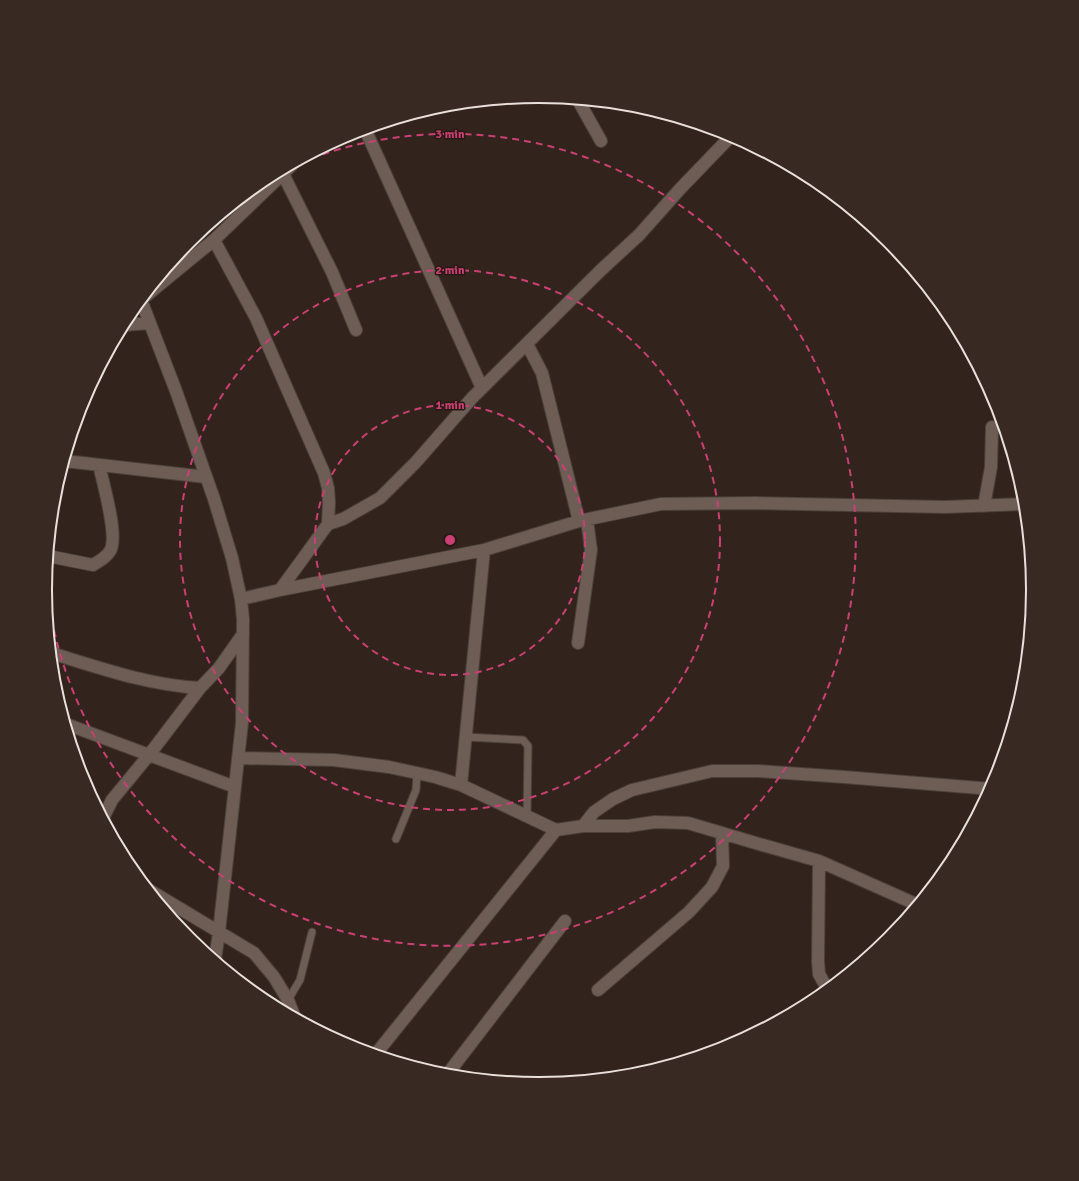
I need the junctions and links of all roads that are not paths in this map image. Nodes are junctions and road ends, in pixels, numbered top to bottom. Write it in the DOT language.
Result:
graph roads {
  1 [pos="581,105"];
  2 [pos="368,135"];
  3 [pos="727,140"];
  4 [pos="602,141"];
  5 [pos="284,176"];
  6 [pos="276,180"];
  7 [pos="214,240"];
  8 [pos="161,284"];
  9 [pos="144,306"];
  10 [pos="150,323"];
  11 [pos="131,324"];
  12 [pos="356,330"];
  13 [pos="527,344"];
  14 [pos="482,388"];
  15 [pos="992,427"];
  16 [pos="70,462"];
  17 [pos="99,465"];
  18 [pos="206,477"];
  19 [pos="1019,504"];
  20 [pos="984,506"];
  21 [pos="583,521"];
  22 [pos="328,524"];
  23 [pos="484,550"];
  24 [pos="53,557"];
  25 [pos="280,590"];
  26 [pos="241,599"];
  27 [pos="243,634"];
  28 [pos="578,643"];
  29 [pos="56,655"];
  30 [pos="200,688"];
  31 [pos="72,726"];
  32 [pos="466,736"];
  33 [pos="149,756"];
  34 [pos="238,758"];
  35 [pos="417,773"];
  36 [pos="461,785"];
  37 [pos="235,787"];
  38 [pos="985,788"];
  39 [pos="106,813"];
  40 [pos="527,817"];
  41 [pos="583,826"];
  42 [pos="556,830"];
  43 [pos="722,833"];
  44 [pos="396,839"];
  45 [pos="819,861"];
  46 [pos="161,897"];
  47 [pos="913,903"];
  48 [pos="565,921"];
  49 [pos="219,932"];
  50 [pos="312,932"];
  51 [pos="215,954"];
  52 [pos="825,985"];
  53 [pos="598,990"];
  54 [pos="288,1000"];
  55 [pos="292,1011"];
  56 [pos="379,1050"];
  57 [pos="451,1070"];
  1 -- 4 [label="street"];
  2 -- 14 [label="street"];
  3 -- 13 [label="street"];
  5 -- 12 [label="street"];
  6 -- 7 [label="street"];
  7 -- 8 [label="street"];
  7 -- 22 [label="street"];
  9 -- 10 [label="street"];
  10 -- 11 [label="street"];
  10 -- 18 [label="street"];
  13 -- 14 [label="street"];
  13 -- 21 [label="street"];
  14 -- 22 [label="street"];
  15 -- 20 [label="street"];
  16 -- 17 [label="street"];
  17 -- 18 [label="street"];
  17 -- 24 [label="street"];
  18 -- 26 [label="street"];
  19 -- 20 [label="street"];
  20 -- 21 [label="street"];
  21 -- 23 [label="street"];
  21 -- 28 [label="street"];
  22 -- 25 [label="street"];
  23 -- 25 [label="street"];
  23 -- 32 [label="street"];
  25 -- 26 [label="street"];
  26 -- 27 [label="street"];
  27 -- 30 [label="street"];
  27 -- 34 [label="street"];
  29 -- 30 [label="street"];
  30 -- 33 [label="street"];
  31 -- 33 [label="street"];
  32 -- 36 [label="street"];
  32 -- 40 [label="lane"];
  33 -- 37 [label="street"];
  33 -- 39 [label="street"];
  34 -- 35 [label="street"];
  34 -- 37 [label="street"];
  35 -- 36 [label="street"];
  35 -- 44 [label="lane"];
  36 -- 40 [label="street"];
  37 -- 49 [label="street"];
  38 -- 41 [label="street"];
  40 -- 42 [label="street"];
  41 -- 42 [label="street"];
  41 -- 43 [label="street"];
  42 -- 56 [label="street"];
  43 -- 45 [label="street"];
  43 -- 53 [label="street"];
  45 -- 47 [label="street"];
  45 -- 52 [label="street"];
  46 -- 49 [label="street"];
  48 -- 57 [label="street"];
  49 -- 51 [label="street"];
  49 -- 54 [label="street"];
  50 -- 54 [label="lane"];
  54 -- 55 [label="street"];
}
